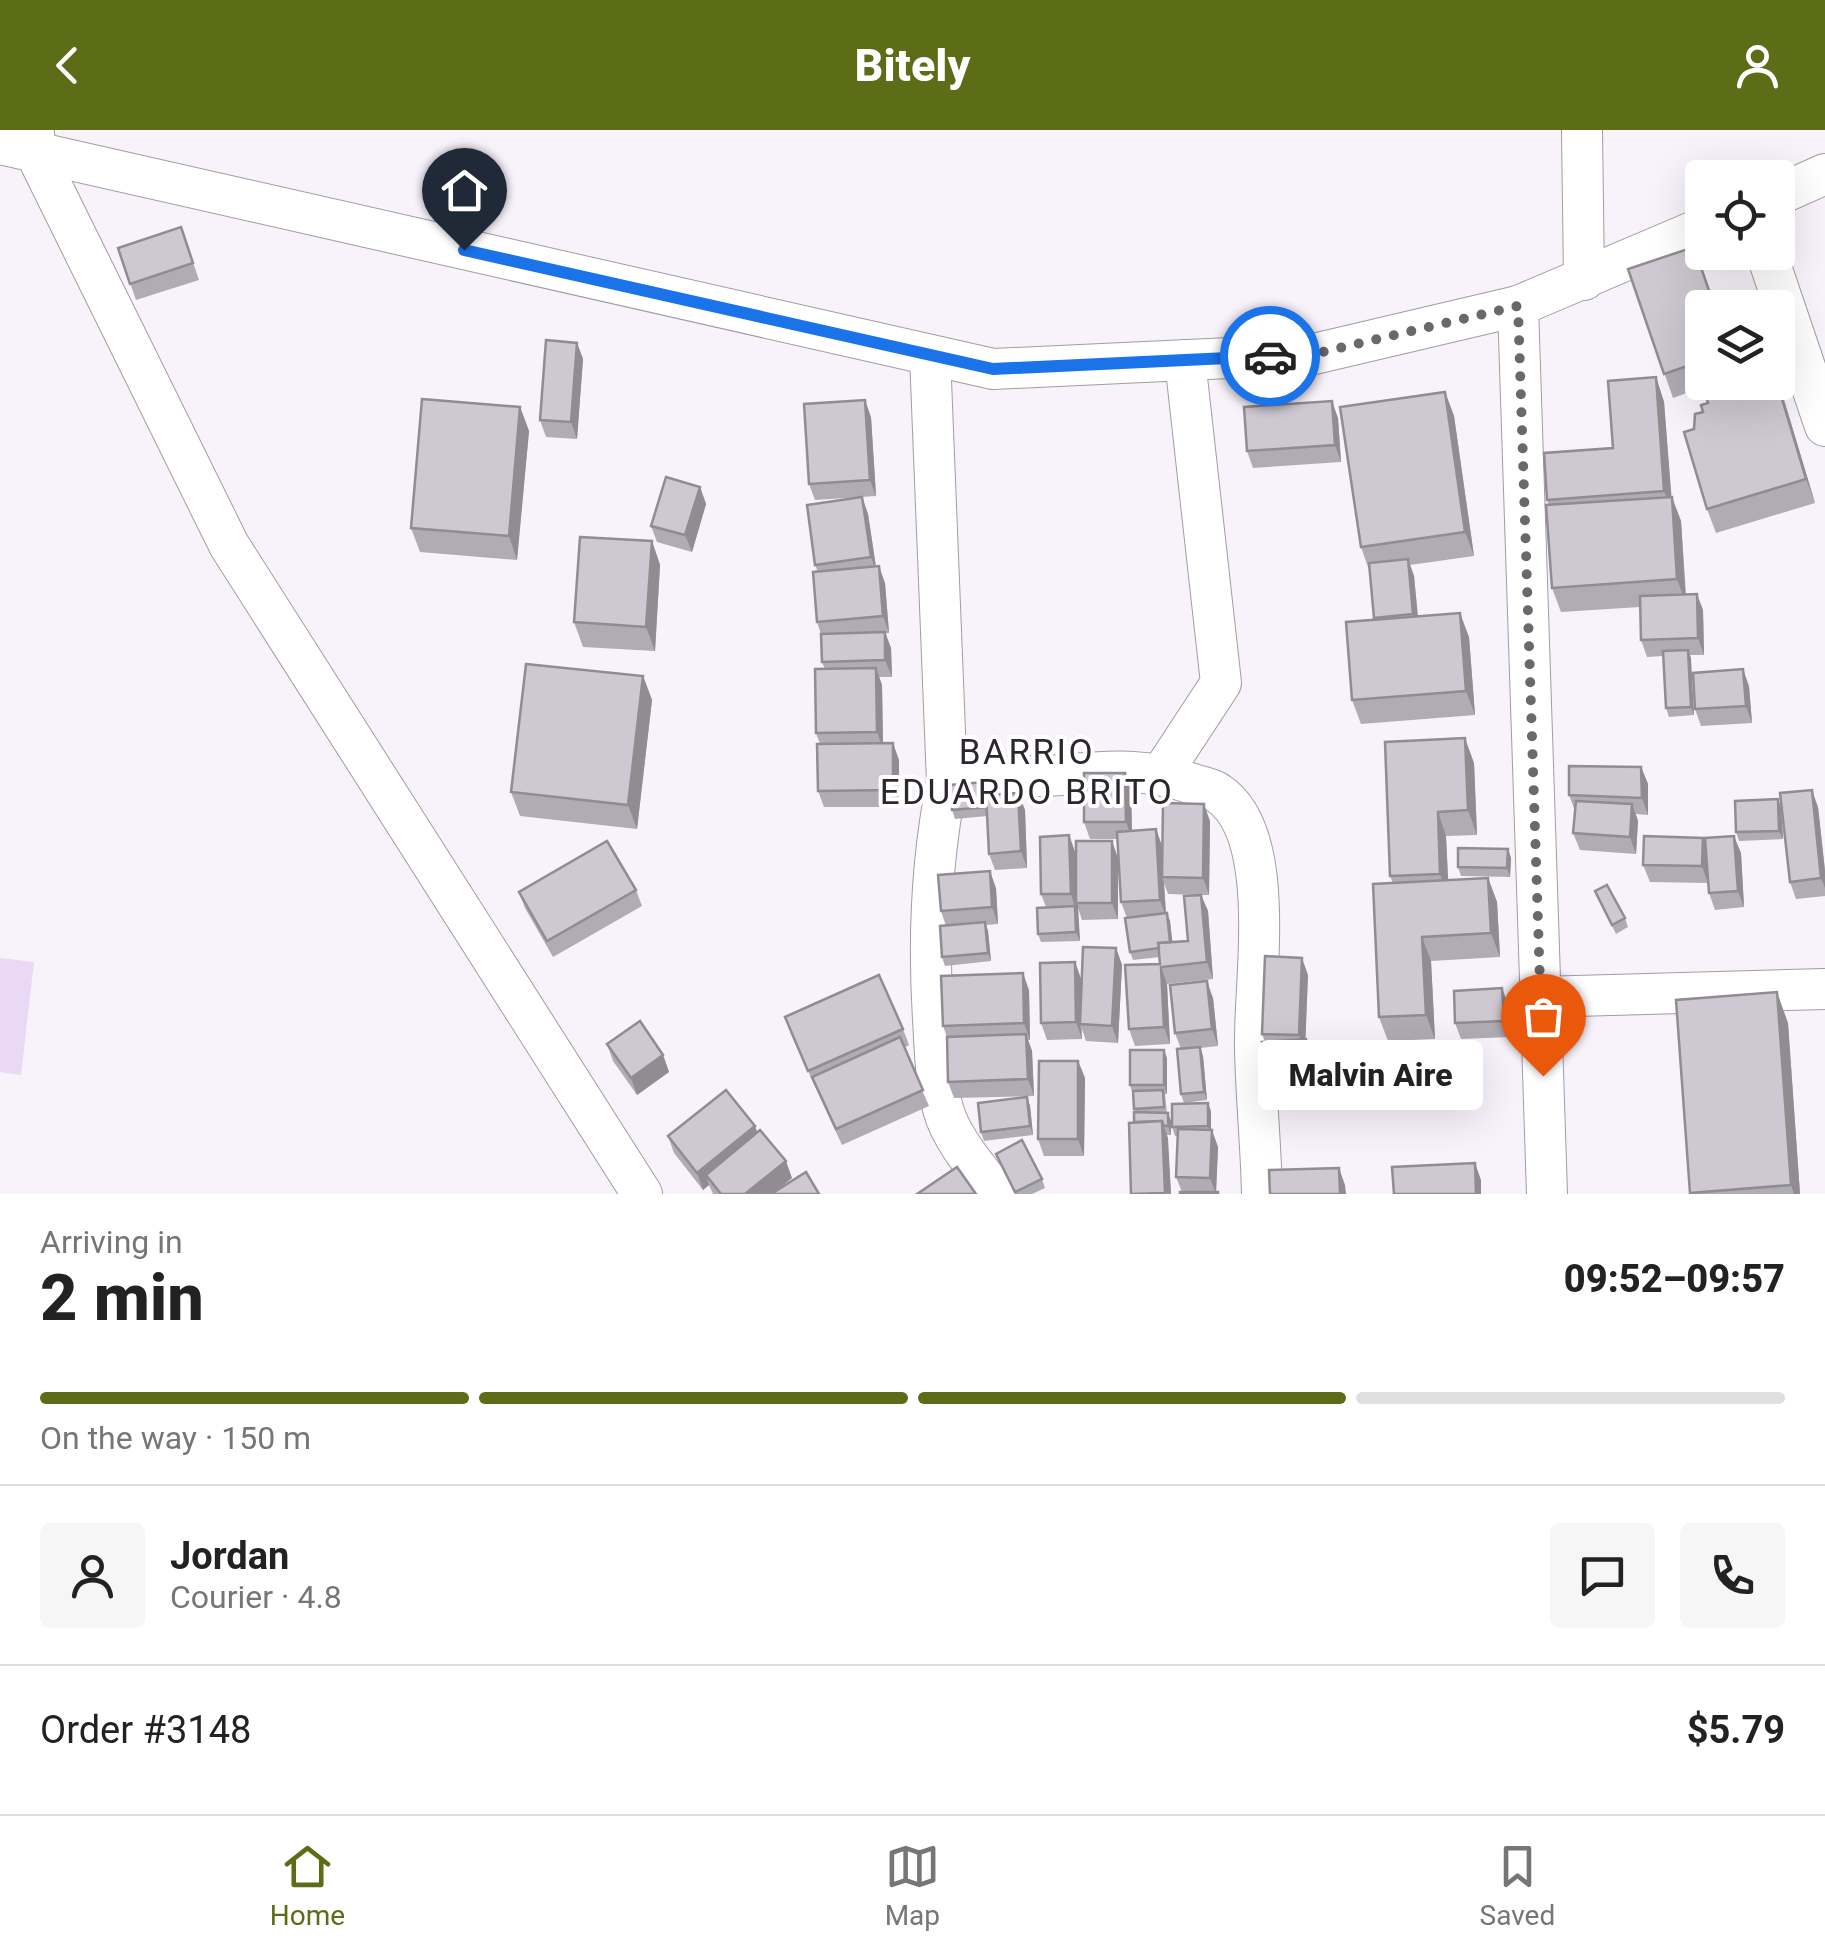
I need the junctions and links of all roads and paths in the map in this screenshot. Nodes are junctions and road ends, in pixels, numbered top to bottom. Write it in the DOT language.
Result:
graph roads {
  1 [pos="1582,130"];
  2 [pos="23,143"];
  3 [pos="1825,174"];
  4 [pos="1795,187"];
  5 [pos="1685,235"];
  6 [pos="1772,270"];
  7 [pos="1584,280"];
  8 [pos="1518,306"];
  9 [pos="930,355"];
  10 [pos="1185,360"];
  11 [pos="1825,426"];
  12 [pos="1162,773"];
  13 [pos="947,782"];
  14 [pos="1825,989"];
  15 [pos="1540,998"];
  16 [pos="642,1194"];
  17 [pos="998,1194"];
  18 [pos="1262,1194"];
  19 [pos="1547,1194"];
  1 -- 7 [label="street"];
  2 -- 9 [label="street"];
  2 -- 16 [label="street"];
  3 -- 4 [label="street"];
  5 -- 7 [label="street"];
  6 -- 11 [label="street"];
  7 -- 8 [label="street"];
  8 -- 10 [label="street"];
  8 -- 15 [label="street"];
  9 -- 10 [label="street"];
  9 -- 13 [label="street"];
  10 -- 12 [label="street"];
  12 -- 13 [label="street"];
  12 -- 18 [label="street"];
  13 -- 17 [label="street"];
  14 -- 15 [label="street"];
  15 -- 19 [label="street"];
}
